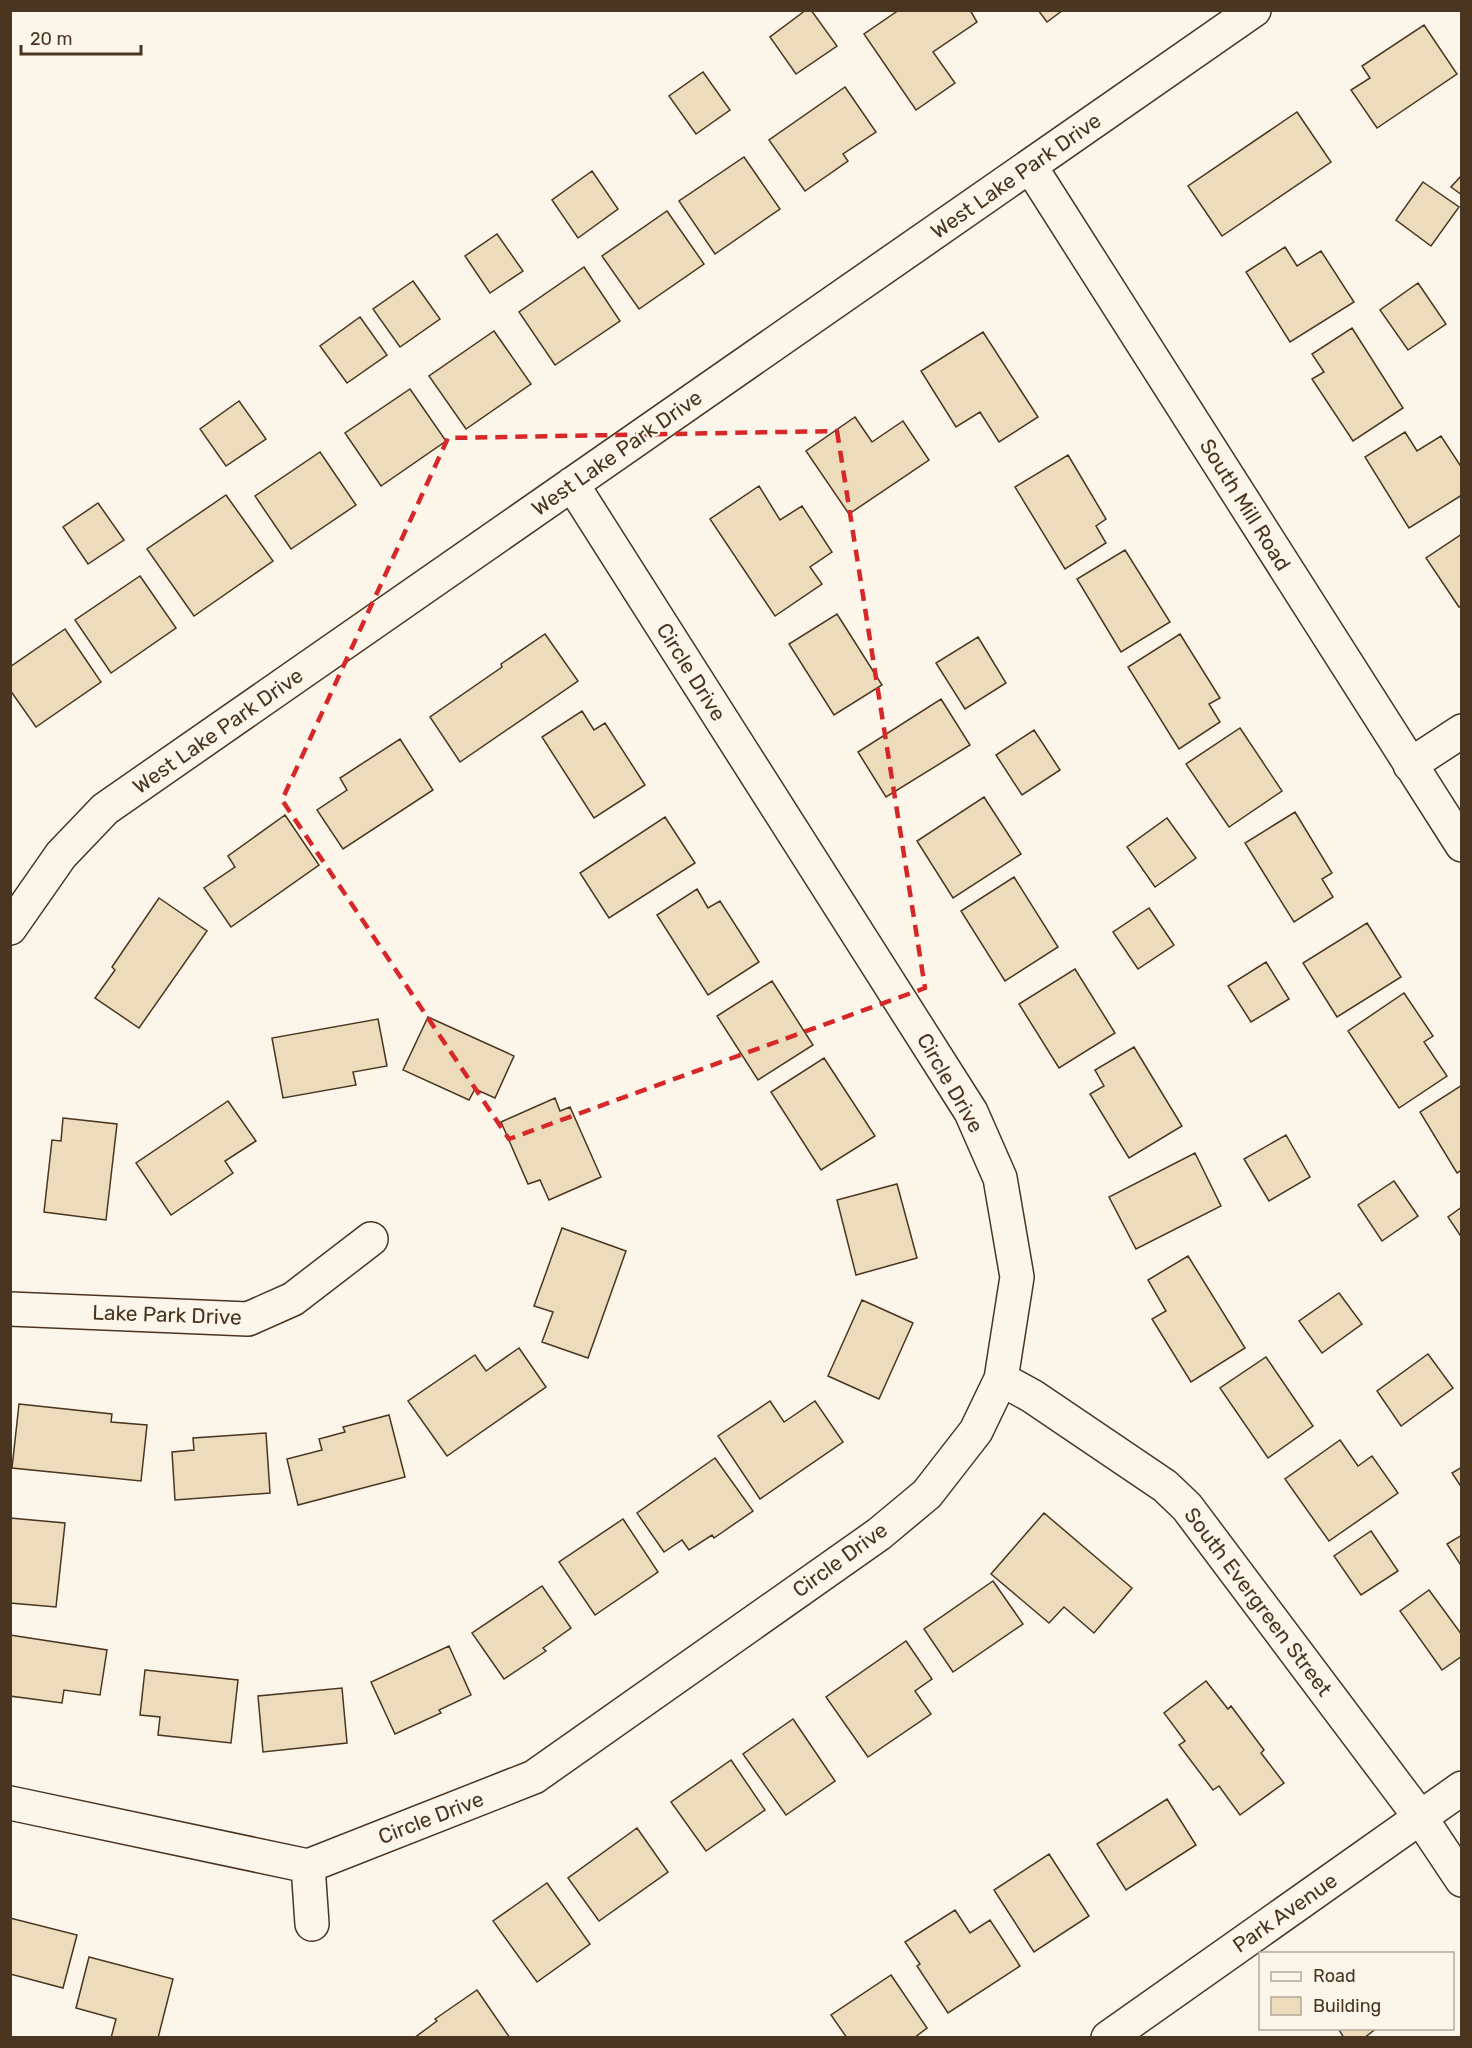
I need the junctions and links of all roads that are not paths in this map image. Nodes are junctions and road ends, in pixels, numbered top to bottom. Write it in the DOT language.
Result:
graph roads {
  1 [pos="1254,10"];
  2 [pos="1030,166"];
  3 [pos="572,484"];
  4 [pos="1461,731"];
  5 [pos="1410,765"];
  6 [pos="1461,845"];
  7 [pos="10,928"];
  8 [pos="371,1239"];
  9 [pos="10,1309"];
  10 [pos="1001,1379"];
  11 [pos="1461,1788"];
  12 [pos="10,1803"];
  13 [pos="1420,1817"];
  14 [pos="308,1866"];
  15 [pos="1461,1880"];
  16 [pos="312,1924"];
  17 [pos="1108,2037"];
  1 -- 2 [label="street, West Lake Park Drive"];
  2 -- 3 [label="street, West Lake Park Drive"];
  2 -- 5 [label="street, South Mill Road"];
  3 -- 7 [label="street, West Lake Park Drive"];
  3 -- 10 [label="street, Circle Drive"];
  4 -- 5 [label="street"];
  5 -- 6 [label="street, South Mill Road"];
  8 -- 9 [label="street, Lake Park Drive"];
  10 -- 13 [label="street, South Evergreen Street"];
  10 -- 14 [label="street, Circle Drive"];
  11 -- 13 [label="street, Park Avenue"];
  12 -- 14 [label="street"];
  13 -- 15 [label="street, South Evergreen Street"];
  13 -- 17 [label="street, Park Avenue"];
  14 -- 16 [label="street"];
}
